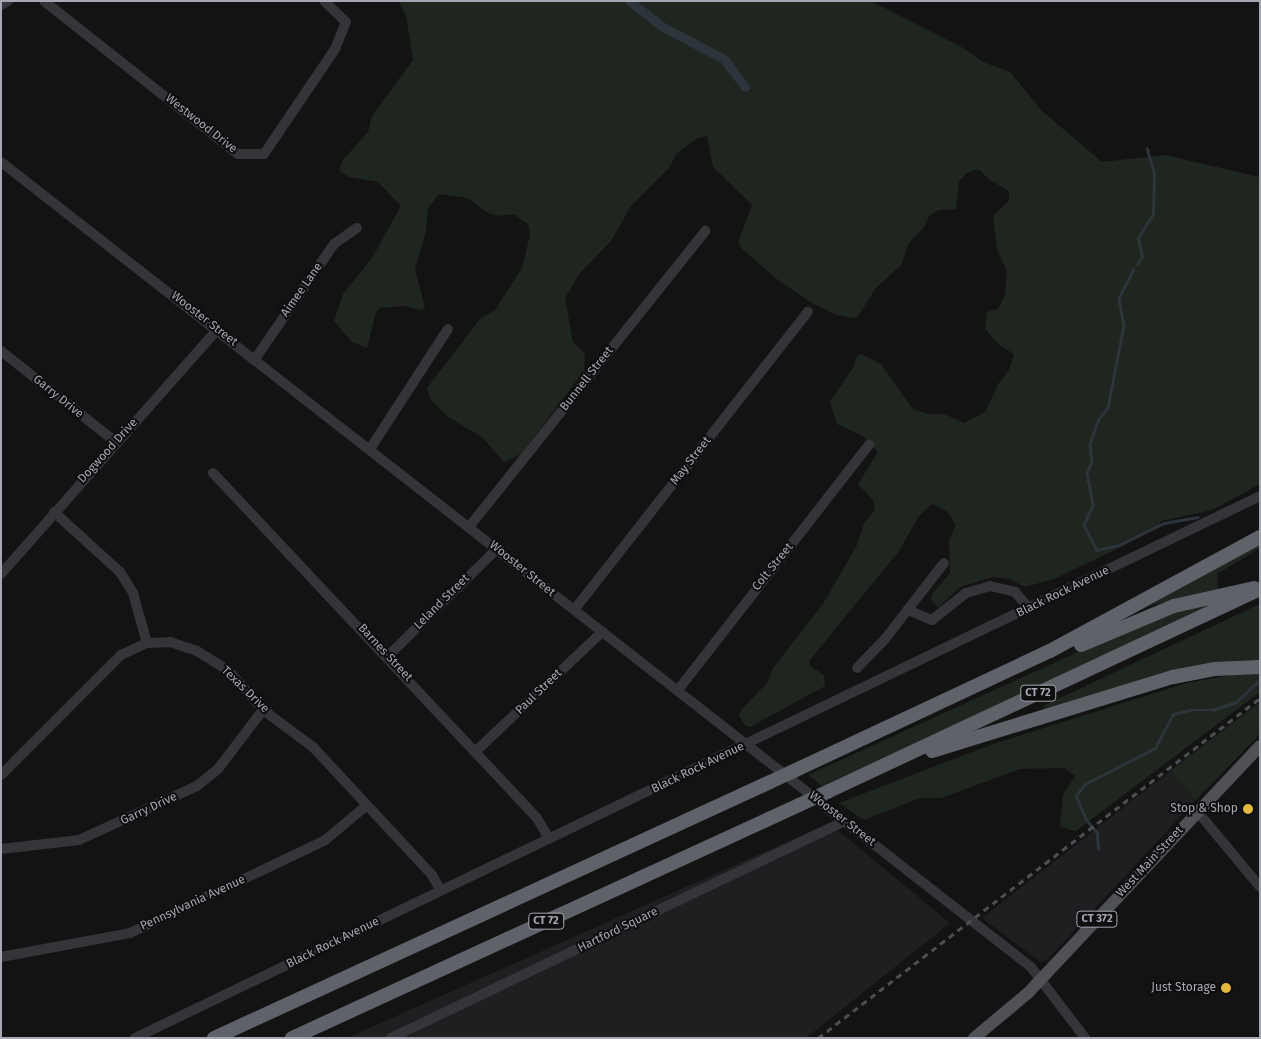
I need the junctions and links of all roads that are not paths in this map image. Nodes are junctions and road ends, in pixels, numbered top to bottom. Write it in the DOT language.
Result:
graph roads {
  1 [pos="8,1"];
  2 [pos="44,1"];
  3 [pos="324,1"];
  4 [pos="1,5"];
  5 [pos="1,162"];
  6 [pos="357,228"];
  7 [pos="704,231"];
  8 [pos="808,312"];
  9 [pos="448,329"];
  10 [pos="217,330"];
  11 [pos="1,351"];
  12 [pos="255,358"];
  13 [pos="116,442"];
  14 [pos="869,445"];
  15 [pos="370,449"];
  16 [pos="213,473"];
  17 [pos="1260,496"];
  18 [pos="54,512"];
  19 [pos="469,527"];
  20 [pos="1260,529"];
  21 [pos="1260,537"];
  22 [pos="497,549"];
  23 [pos="944,563"];
  24 [pos="1,574"];
  25 [pos="1182,580"];
  26 [pos="1260,588"];
  27 [pos="1029,608"];
  28 [pos="574,610"];
  29 [pos="908,610"];
  30 [pos="602,632"];
  31 [pos="147,643"];
  32 [pos="388,656"];
  33 [pos="1260,667"];
  34 [pos="857,668"];
  35 [pos="678,690"];
  36 [pos="263,710"];
  37 [pos="917,714"];
  38 [pos="747,745"];
  39 [pos="1260,746"];
  40 [pos="475,752"];
  41 [pos="865,774"];
  42 [pos="1,776"];
  43 [pos="367,805"];
  44 [pos="1197,811"];
  45 [pos="845,821"];
  46 [pos="549,839"];
  47 [pos="1,849"];
  48 [pos="1260,887"];
  49 [pos="441,891"];
  50 [pos="1,957"];
  51 [pos="1041,979"];
  52 [pos="136,1038"];
  53 [pos="214,1038"];
  54 [pos="292,1038"];
  55 [pos="391,1038"];
  56 [pos="974,1038"];
  57 [pos="1085,1038"];
  1 -- 4 [label="street"];
  2 -- 3 [label="street, Westwood Drive"];
  5 -- 10 [label="street, Wooster Street"];
  6 -- 12 [label="street, Aimee Lane"];
  7 -- 19 [label="street, Bunnell Street"];
  8 -- 28 [label="street, May Street"];
  9 -- 15 [label="street"];
  10 -- 12 [label="street, Wooster Street"];
  10 -- 13 [label="street, Dogwood Drive"];
  11 -- 13 [label="street, Garry Drive"];
  12 -- 15 [label="street, Wooster Street"];
  13 -- 18 [label="street, Dogwood Drive"];
  14 -- 35 [label="street, Colt Street"];
  15 -- 19 [label="street, Wooster Street"];
  16 -- 32 [label="street, Barnes Street"];
  17 -- 27 [label="street, Black Rock Avenue"];
  18 -- 24 [label="street, Dogwood Drive"];
  18 -- 31 [label="street"];
  19 -- 22 [label="street, Wooster Street"];
  20 -- 25 [label="highway"];
  21 -- 25 [label="highway, CT 72"];
  22 -- 28 [label="street, Wooster Street"];
  22 -- 32 [label="street, Leland Street"];
  23 -- 29 [label="street"];
  25 -- 37 [label="highway, CT 72"];
  26 -- 37 [label="highway"];
  26 -- 41 [label="highway, CT 72"];
  27 -- 29 [label="street"];
  27 -- 38 [label="street, Black Rock Avenue"];
  28 -- 30 [label="street, Wooster Street"];
  29 -- 34 [label="street"];
  30 -- 35 [label="street, Wooster Street"];
  30 -- 40 [label="street, Paul Street"];
  31 -- 36 [label="street, Texas Drive"];
  31 -- 42 [label="street, Texas Drive"];
  32 -- 40 [label="street, Barnes Street"];
  33 -- 41 [label="highway"];
  35 -- 38 [label="street, Wooster Street"];
  36 -- 43 [label="street, Texas Drive"];
  36 -- 47 [label="street, Garry Drive"];
  37 -- 53 [label="highway, CT 72, bridge"];
  38 -- 45 [label="street, Wooster Street"];
  38 -- 46 [label="street, Black Rock Avenue"];
  39 -- 44 [label="main road, West Main Street / CT 372"];
  40 -- 46 [label="street, Barnes Street"];
  41 -- 54 [label="highway, CT 72, bridge"];
  43 -- 49 [label="street, Texas Drive"];
  43 -- 50 [label="street, Pennsylvania Avenue"];
  44 -- 48 [label="street"];
  44 -- 51 [label="main road, West Main Street / CT 372"];
  45 -- 51 [label="street, Wooster Street"];
  45 -- 55 [label="street, Hartford Square"];
  46 -- 49 [label="street, Black Rock Avenue"];
  49 -- 52 [label="street, Black Rock Avenue"];
  51 -- 56 [label="main road, West Main Street / CT 372"];
  51 -- 57 [label="street, Wooster Street"];
}
